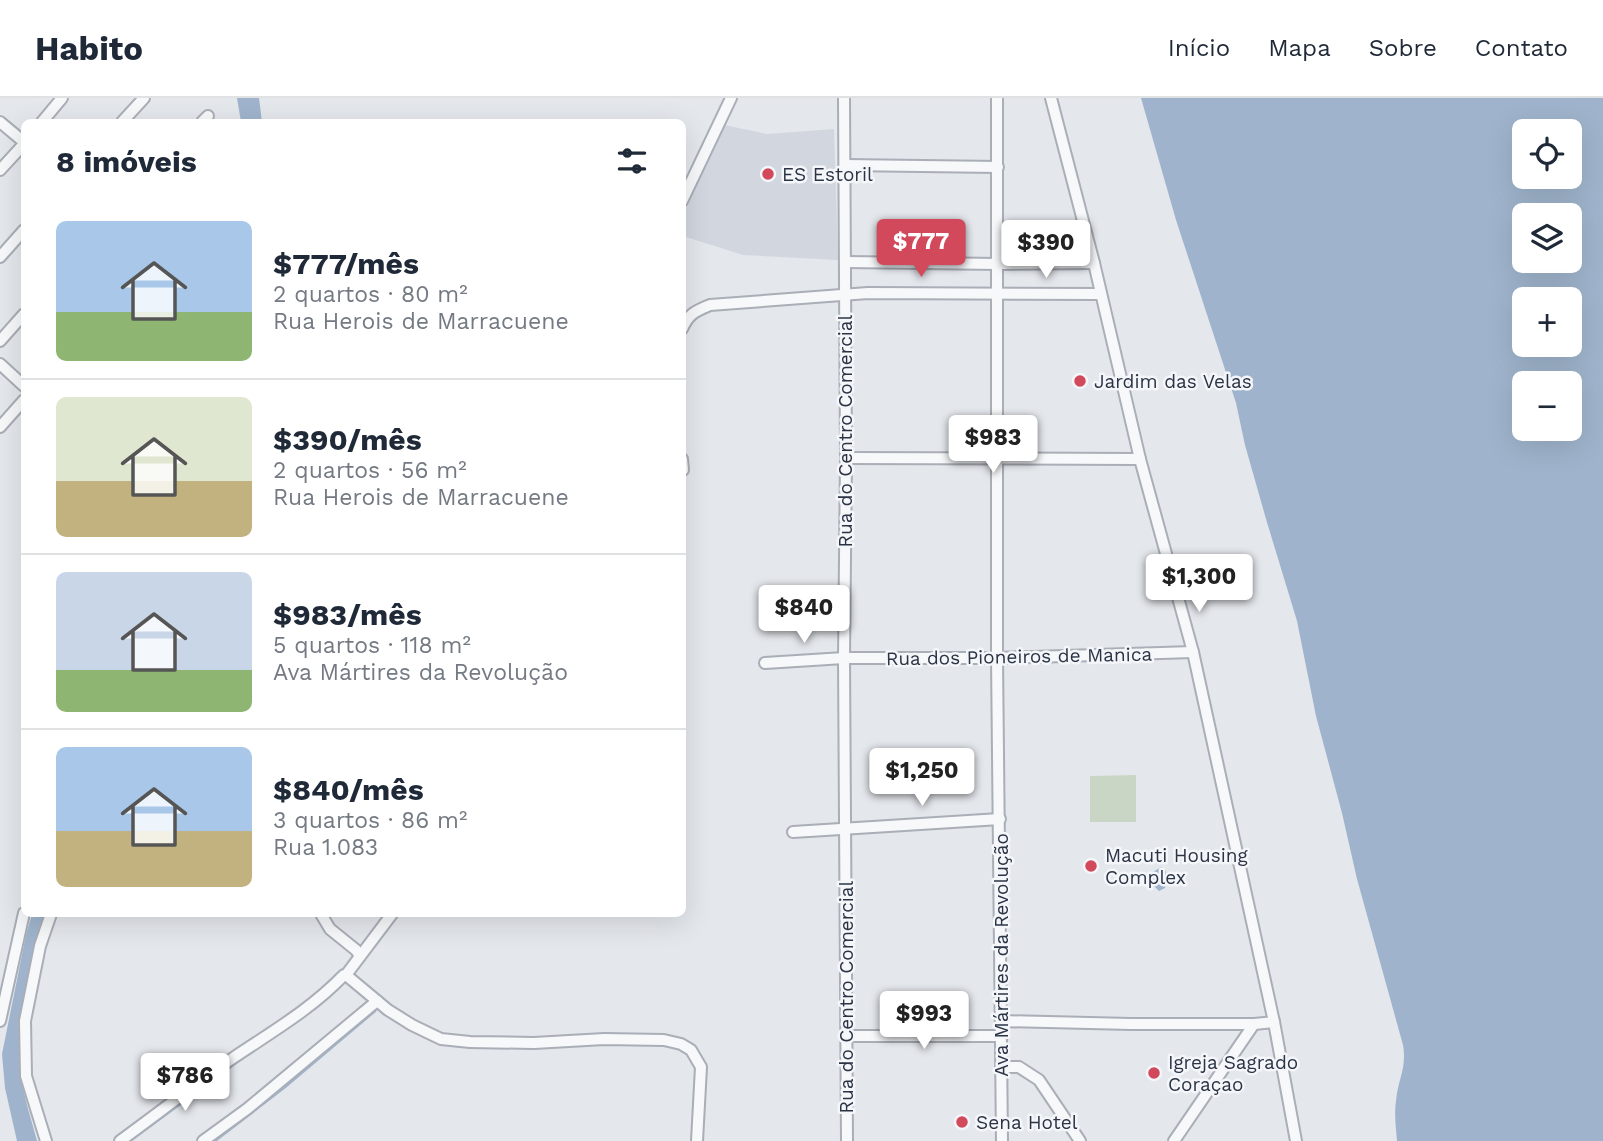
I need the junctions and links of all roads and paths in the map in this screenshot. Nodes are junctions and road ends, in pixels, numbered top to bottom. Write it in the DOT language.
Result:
graph roads {
  1 [pos="62,98"];
  2 [pos="144,98"];
  3 [pos="731,98"];
  4 [pos="844,98"];
  5 [pos="997,98"];
  6 [pos="1051,98"];
  7 [pos="44,119"];
  8 [pos="125,119"];
  9 [pos="0,121"];
  10 [pos="21,140"];
  11 [pos="21,146"];
  12 [pos="845,165"];
  13 [pos="998,167"];
  14 [pos="0,170"];
  15 [pos="686,193"];
  16 [pos="21,233"];
  17 [pos="0,257"];
  18 [pos="846,262"];
  19 [pos="1094,263"];
  20 [pos="998,264"];
  21 [pos="998,293"];
  22 [pos="1101,294"];
  23 [pos="845,295"];
  24 [pos="21,317"];
  25 [pos="686,320"];
  26 [pos="0,341"];
  27 [pos="0,364"];
  28 [pos="21,383"];
  29 [pos="21,404"];
  30 [pos="0,428"];
  31 [pos="846,458"];
  32 [pos="998,459"];
  33 [pos="1140,459"];
  34 [pos="1193,652"];
  35 [pos="997,658"];
  36 [pos="844,659"];
  37 [pos="765,663"];
  38 [pos="1000,819"];
  39 [pos="845,829"];
  40 [pos="793,832"];
  41 [pos="23,917"];
  42 [pos="50,917"];
  43 [pos="323,917"];
  44 [pos="390,917"];
  45 [pos="360,956"];
  46 [pos="346,975"];
  47 [pos="377,1001"];
  48 [pos="0,1021"];
  49 [pos="1001,1021"];
  50 [pos="1274,1022"];
  51 [pos="1254,1024"];
  52 [pos="846,1036"];
  53 [pos="1002,1036"];
  54 [pos="1001,1067"];
  55 [pos="47,1141"];
  56 [pos="120,1141"];
  57 [pos="203,1141"];
  58 [pos="697,1141"];
  59 [pos="848,1141"];
  60 [pos="1002,1141"];
  61 [pos="1080,1141"];
  62 [pos="1174,1141"];
  63 [pos="1296,1141"];
  1 -- 7 [label="street"];
  2 -- 8 [label="street"];
  3 -- 15 [label="street"];
  4 -- 12 [label="street, Rua do Centro Comercial"];
  5 -- 13 [label="street, Ava Mártires da Revolução"];
  6 -- 19 [label="street"];
  9 -- 10 [label="street"];
  11 -- 14 [label="street"];
  12 -- 13 [label="street"];
  12 -- 18 [label="street, Rua do Centro Comercial"];
  13 -- 20 [label="street, Ava Mártires da Revolução"];
  16 -- 17 [label="street"];
  18 -- 20 [label="street"];
  18 -- 23 [label="street, Rua do Centro Comercial"];
  19 -- 20 [label="street"];
  19 -- 22 [label="street"];
  20 -- 21 [label="street, Ava Mártires da Revolução"];
  21 -- 22 [label="street"];
  21 -- 23 [label="street"];
  21 -- 32 [label="street, Ava Mártires da Revolução"];
  22 -- 33 [label="street"];
  23 -- 25 [label="street"];
  23 -- 31 [label="street, Rua do Centro Comercial"];
  24 -- 26 [label="street"];
  27 -- 28 [label="street"];
  29 -- 30 [label="street"];
  31 -- 32 [label="street"];
  31 -- 36 [label="street, Rua do Centro Comercial"];
  32 -- 33 [label="street"];
  32 -- 35 [label="street, Ava Mártires da Revolução"];
  33 -- 34 [label="street"];
  34 -- 35 [label="street, Rua dos Pioneiros de Manica"];
  34 -- 50 [label="street"];
  35 -- 36 [label="street, Rua dos Pioneiros de Manica"];
  35 -- 38 [label="street, Ava Mártires da Revolução"];
  36 -- 37 [label="street, Rua dos Pioneiros de Manica"];
  36 -- 39 [label="street, Rua do Centro Comercial"];
  38 -- 39 [label="street"];
  38 -- 49 [label="street, Ava Mártires da Revolução"];
  39 -- 40 [label="street"];
  39 -- 52 [label="street, Rua do Centro Comercial"];
  41 -- 48 [label="street"];
  42 -- 55 [label="street"];
  43 -- 45 [label="street"];
  44 -- 45 [label="street"];
  45 -- 46 [label="street"];
  46 -- 47 [label="street"];
  46 -- 56 [label="street"];
  47 -- 57 [label="street"];
  47 -- 58 [label="street"];
  49 -- 51 [label="street"];
  49 -- 53 [label="street, Ava Mártires da Revolução"];
  50 -- 51 [label="street"];
  50 -- 63 [label="street"];
  51 -- 62 [label="street"];
  52 -- 53 [label="street"];
  52 -- 59 [label="street, Rua do Centro Comercial"];
  53 -- 54 [label="street, Ava Mártires da Revolução"];
  54 -- 60 [label="street, Ava Mártires da Revolução"];
  54 -- 61 [label="street"];
}
